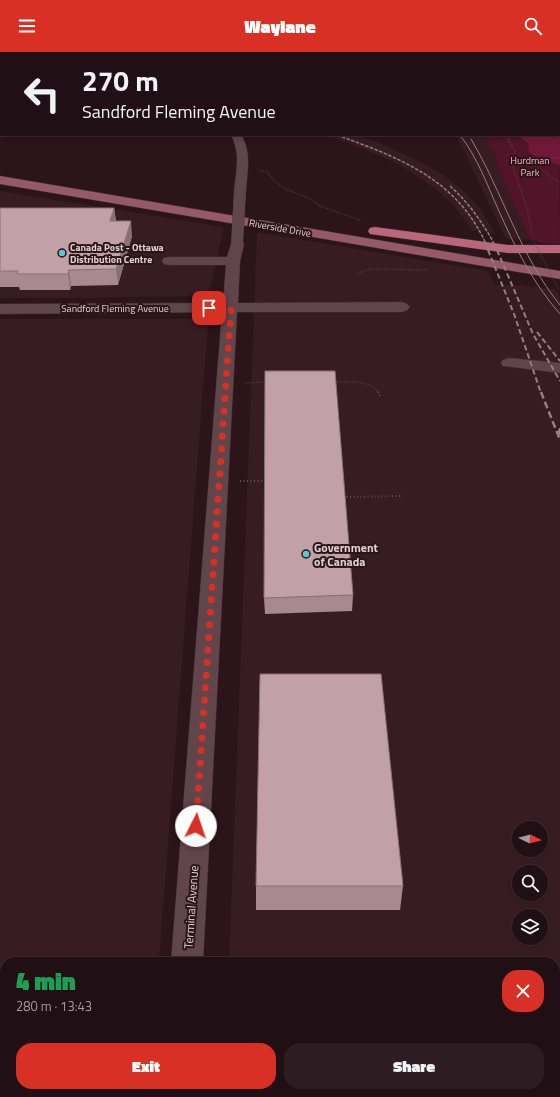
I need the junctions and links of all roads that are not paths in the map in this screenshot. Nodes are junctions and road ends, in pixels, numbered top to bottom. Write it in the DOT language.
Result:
graph roads {
  1 [pos="237,136"];
  2 [pos="0,169"];
  3 [pos="0,180"];
  4 [pos="100,185"];
  5 [pos="143,192"];
  6 [pos="250,210"];
  7 [pos="367,227"];
  8 [pos="560,249"];
  9 [pos="467,259"];
  10 [pos="169,261"];
  11 [pos="233,261"];
  12 [pos="560,262"];
  13 [pos="560,274"];
  14 [pos="560,285"];
  15 [pos="402,307"];
  16 [pos="231,308"];
  17 [pos="0,309"];
  18 [pos="509,363"];
  19 [pos="560,368"];
  20 [pos="187,957"];
  1 -- 11 [label="street, Terminal Avenue, bridge"];
  2 -- 4 [label="main road"];
  3 -- 9 [label="main road, Riverside Drive"];
  5 -- 6 [label="main road, Riverside Drive"];
  7 -- 8 [label="highway"];
  7 -- 12 [label="main road"];
  9 -- 13 [label="main road, Riverside Drive"];
  9 -- 14 [label="main road"];
  10 -- 11 [label="street"];
  11 -- 16 [label="street, Terminal Avenue"];
  15 -- 16 [label="street, Sandford Fleming Avenue"];
  16 -- 17 [label="street, Sandford Fleming Avenue"];
  16 -- 20 [label="street, Terminal Avenue"];
  18 -- 19 [label="street"];
}
